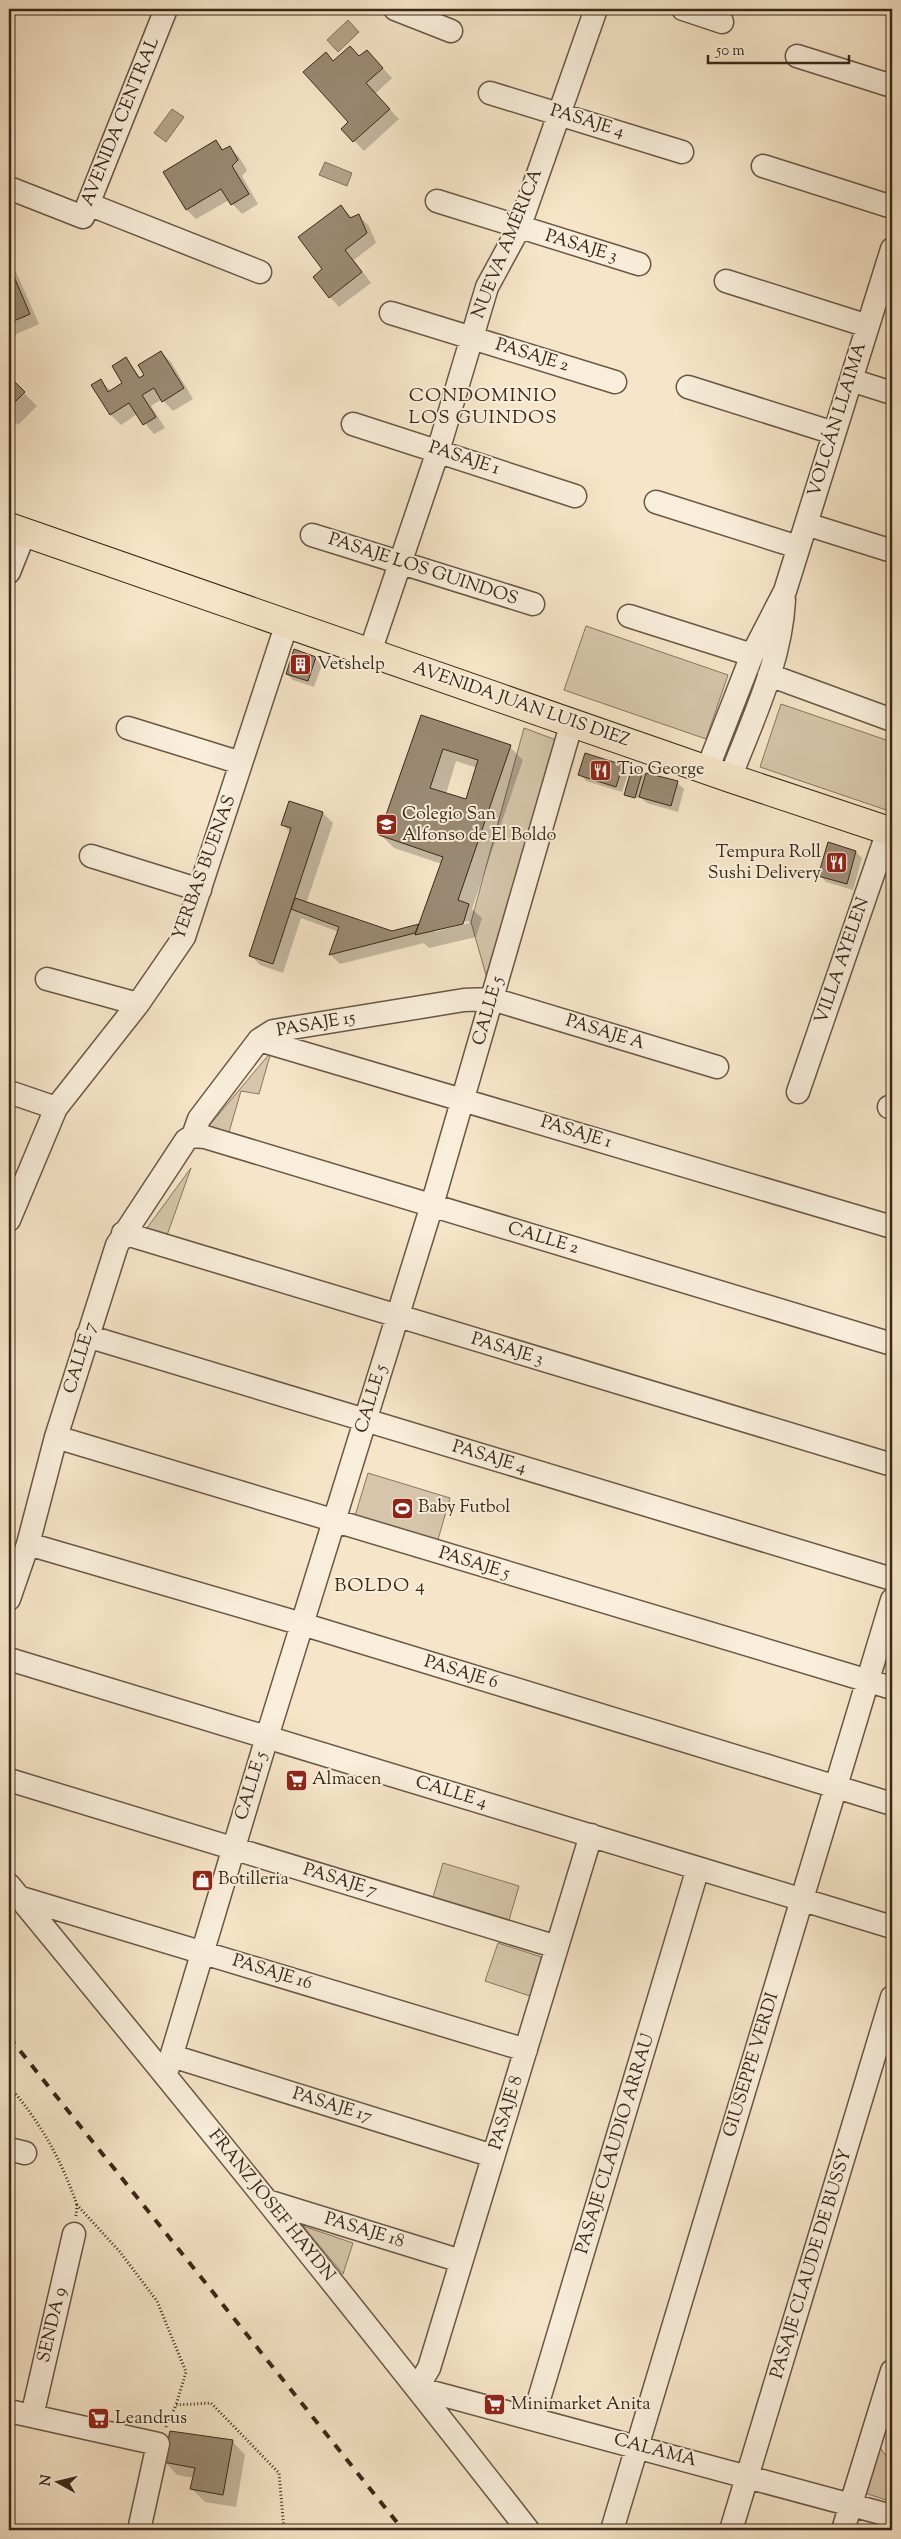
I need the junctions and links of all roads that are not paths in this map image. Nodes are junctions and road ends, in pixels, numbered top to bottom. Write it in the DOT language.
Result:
graph roads {
  1 [pos="166,9"];
  2 [pos="395,9"];
  3 [pos="596,9"];
  4 [pos="683,9"];
  5 [pos="722,22"];
  6 [pos="451,31"];
  7 [pos="797,56"];
  8 [pos="892,86"];
  9 [pos="490,93"];
  10 [pos="558,113"];
  11 [pos="682,152"];
  12 [pos="763,166"];
  13 [pos="9,188"];
  14 [pos="437,201"];
  15 [pos="88,204"];
  16 [pos="892,207"];
  17 [pos="519,228"];
  18 [pos="892,249"];
  19 [pos="639,264"];
  20 [pos="260,272"];
  21 [pos="726,281"];
  22 [pos="391,313"];
  23 [pos="868,326"];
  24 [pos="471,337"];
  25 [pos="851,380"];
  26 [pos="615,382"];
  27 [pos="688,387"];
  28 [pos="892,393"];
  29 [pos="353,424"];
  30 [pos="834,433"];
  31 [pos="438,451"];
  32 [pos="575,496"];
  33 [pos="656,502"];
  34 [pos="806,524"];
  35 [pos="17,530"];
  36 [pos="312,535"];
  37 [pos="798,547"];
  38 [pos="892,551"];
  39 [pos="400,563"];
  40 [pos="9,572"];
  41 [pos="784,591"];
  42 [pos="533,604"];
  43 [pos="629,616"];
  44 [pos="287,623"];
  45 [pos="370,652"];
  46 [pos="752,655"];
  47 [pos="769,675"];
  48 [pos="892,720"];
  49 [pos="572,722"];
  50 [pos="128,728"];
  51 [pos="241,763"];
  52 [pos="719,774"];
  53 [pos="890,831"];
  54 [pos="91,856"];
  55 [pos="200,890"];
  56 [pos="47,979"];
  57 [pos="492,999"];
  58 [pos="138,1004"];
  59 [pos="260,1040"];
  60 [pos="717,1067"];
  61 [pos="9,1092"];
  62 [pos="798,1092"];
  63 [pos="463,1099"];
  64 [pos="56,1108"];
  65 [pos="193,1136"];
  66 [pos="432,1205"];
  67 [pos="11,1208"];
  68 [pos="892,1227"];
  69 [pos="123,1233"];
  70 [pos="398,1317"];
  71 [pos="87,1336"];
  72 [pos="892,1344"];
  73 [pos="365,1421"];
  74 [pos="56,1438"];
  75 [pos="892,1465"];
  76 [pos="334,1522"];
  77 [pos="28,1544"];
  78 [pos="892,1579"];
  79 [pos="9,1599"];
  80 [pos="892,1600"];
  81 [pos="302,1624"];
  82 [pos="9,1659"];
  83 [pos="868,1681"];
  84 [pos="892,1688"];
  85 [pos="267,1737"];
  86 [pos="9,1780"];
  87 [pos="836,1788"];
  88 [pos="892,1804"];
  89 [pos="591,1835"];
  90 [pos="234,1848"];
  91 [pos="698,1868"];
  92 [pos="14,1891"];
  93 [pos="803,1899"];
  94 [pos="892,1927"];
  95 [pos="557,1947"];
  96 [pos="202,1952"];
  97 [pos="892,1997"];
  98 [pos="526,2050"];
  99 [pos="169,2065"];
  100 [pos="493,2156"];
  101 [pos="267,2202"];
  102 [pos="74,2234"];
  103 [pos="461,2261"];
  104 [pos="892,2371"];
  105 [pos="417,2388"];
  106 [pos="9,2411"];
  107 [pos="32,2416"];
  108 [pos="533,2419"];
  109 [pos="637,2446"];
  110 [pos="748,2476"];
  111 [pos="851,2504"];
  112 [pos="892,2516"];
  113 [pos="139,2530"];
  114 [pos="528,2530"];
  115 [pos="612,2530"];
  116 [pos="731,2530"];
  117 [pos="844,2530"];
  1 -- 15 [label="street, AVENIDA CENTRAL"];
  2 -- 6 [label="street"];
  3 -- 10 [label="street, NUEVA AMÉRICA"];
  4 -- 5 [label="street"];
  7 -- 8 [label="street"];
  9 -- 10 [label="street, PASAJE 4"];
  10 -- 11 [label="street, PASAJE 4"];
  10 -- 17 [label="street, NUEVA AMÉRICA"];
  12 -- 16 [label="street"];
  13 -- 15 [label="street, AVENIDA CENTRAL"];
  14 -- 17 [label="street, PASAJE 3"];
  15 -- 20 [label="street"];
  17 -- 19 [label="street, PASAJE 3"];
  17 -- 24 [label="street, NUEVA AMÉRICA"];
  18 -- 23 [label="street, VOLCÁN LLAIMA"];
  21 -- 23 [label="street"];
  22 -- 24 [label="street, PASAJE 2"];
  23 -- 25 [label="street, VOLCÁN LLAIMA"];
  24 -- 26 [label="street, PASAJE 2"];
  24 -- 31 [label="street, NUEVA AMÉRICA"];
  25 -- 28 [label="street"];
  25 -- 30 [label="street, VOLCÁN LLAIMA"];
  27 -- 30 [label="street"];
  29 -- 31 [label="street, PASAJE 1"];
  30 -- 34 [label="street, VOLCÁN LLAIMA"];
  31 -- 32 [label="street, PASAJE 1"];
  31 -- 39 [label="street, NUEVA AMÉRICA"];
  33 -- 37 [label="street"];
  34 -- 37 [label="street, VOLCÁN LLAIMA"];
  34 -- 38 [label="street"];
  35 -- 40 [label="street"];
  35 -- 44 [label="main road, AVENIDA JUAN LUIS DIEZ"];
  36 -- 39 [label="street, PASAJE LOS GUINDOS"];
  37 -- 41 [label="street, VOLCÁN LLAIMA"];
  39 -- 42 [label="street, PASAJE LOS GUINDOS"];
  39 -- 45 [label="street, NUEVA AMÉRICA"];
  41 -- 46 [label="street, VOLCÁN LLAIMA"];
  41 -- 47 [label="street, VOLCÁN LLAIMA"];
  43 -- 46 [label="street"];
  44 -- 45 [label="main road, AVENIDA JUAN LUIS DIEZ"];
  44 -- 51 [label="street, YERBAS BUENAS"];
  45 -- 49 [label="main road, AVENIDA JUAN LUIS DIEZ"];
  46 -- 52 [label="street, VOLCÁN LLAIMA"];
  47 -- 48 [label="street"];
  47 -- 52 [label="street, VOLCÁN LLAIMA"];
  49 -- 52 [label="main road, AVENIDA JUAN LUIS DIEZ"];
  49 -- 57 [label="street, CALLE 5"];
  50 -- 51 [label="street"];
  51 -- 55 [label="street, YERBAS BUENAS"];
  52 -- 53 [label="main road, AVENIDA JUAN LUIS DIEZ"];
  53 -- 62 [label="street, VILLA AYELEN"];
  54 -- 55 [label="street"];
  55 -- 58 [label="street, YERBAS BUENAS"];
  56 -- 58 [label="street"];
  57 -- 59 [label="street, PASAJE 15"];
  57 -- 60 [label="street, PASAJE A"];
  57 -- 63 [label="street, CALLE 5"];
  58 -- 64 [label="street, YERBAS BUENAS"];
  59 -- 63 [label="street, PASAJE 1"];
  59 -- 65 [label="street, PASAJE 15"];
  61 -- 64 [label="street"];
  63 -- 66 [label="street, CALLE 5"];
  63 -- 68 [label="street, PASAJE 1"];
  64 -- 67 [label="street, YERBAS BUENAS"];
  65 -- 66 [label="street, CALLE 2"];
  65 -- 69 [label="street, CALLE 7"];
  66 -- 70 [label="street, CALLE 5"];
  66 -- 72 [label="street, CALLE 2"];
  69 -- 70 [label="street, PASAJE 3"];
  69 -- 71 [label="street, CALLE 7"];
  70 -- 73 [label="street, CALLE 5"];
  70 -- 75 [label="street, PASAJE 3"];
  71 -- 73 [label="street, PASAJE 4"];
  71 -- 74 [label="street, CALLE 7"];
  73 -- 76 [label="street, CALLE 5"];
  73 -- 78 [label="street, PASAJE 4"];
  74 -- 76 [label="street, PASAJE 5"];
  74 -- 77 [label="street, CALLE 7"];
  76 -- 81 [label="street, CALLE 5"];
  76 -- 83 [label="street, PASAJE 5"];
  77 -- 79 [label="street, CALLE 7"];
  77 -- 81 [label="street, PASAJE 6"];
  80 -- 83 [label="street, GIUSEPPE VERDI"];
  81 -- 85 [label="street, CALLE 5"];
  81 -- 87 [label="street, PASAJE 6"];
  82 -- 85 [label="street, CALLE 4"];
  83 -- 84 [label="street, PASAJE 5"];
  83 -- 87 [label="street, GIUSEPPE VERDI"];
  85 -- 89 [label="street, CALLE 4"];
  85 -- 90 [label="street, CALLE 5"];
  86 -- 90 [label="street, PASAJE 7"];
  87 -- 88 [label="street, PASAJE 6"];
  87 -- 93 [label="street, GIUSEPPE VERDI"];
  89 -- 91 [label="street, CALLE 4"];
  89 -- 95 [label="street, PASAJE 8"];
  90 -- 95 [label="street, PASAJE 7"];
  90 -- 96 [label="street, CALLE 5"];
  91 -- 93 [label="street, CALLE 4"];
  91 -- 108 [label="street, PASAJE CLAUDIO ARRAU"];
  92 -- 96 [label="street, PASAJE 16"];
  92 -- 99 [label="street, FRANZ JOSEF HAYDN"];
  93 -- 94 [label="street, CALLE 4"];
  93 -- 109 [label="street, GIUSEPPE VERDI"];
  95 -- 98 [label="street, PASAJE 8"];
  96 -- 98 [label="street, PASAJE 16"];
  96 -- 99 [label="street, CALLE 5"];
  97 -- 110 [label="street, PASAJE CLAUDE DE BUSSY"];
  98 -- 100 [label="street, PASAJE 8"];
  99 -- 100 [label="street, PASAJE 17"];
  99 -- 101 [label="street, FRANZ JOSEF HAYDN"];
  100 -- 103 [label="street, PASAJE 8"];
  101 -- 103 [label="street, PASAJE 18"];
  101 -- 105 [label="street, FRANZ JOSEF HAYDN"];
  102 -- 107 [label="street, SENDA 9"];
  103 -- 105 [label="street, PASAJE 8"];
  104 -- 111 [label="street"];
  105 -- 108 [label="street, CALAMA"];
  105 -- 114 [label="street, FRANZ JOSEF HAYDN"];
  106 -- 107 [label="street"];
  107 -- 113 [label="street"];
  108 -- 109 [label="street, CALAMA"];
  109 -- 110 [label="street, CALAMA"];
  109 -- 115 [label="street, GIUSEPPE VERDI"];
  110 -- 111 [label="street, CALAMA"];
  110 -- 116 [label="street, PASAJE CLAUDE DE BUSSY"];
  111 -- 112 [label="street, CALAMA"];
  111 -- 117 [label="street"];
}
